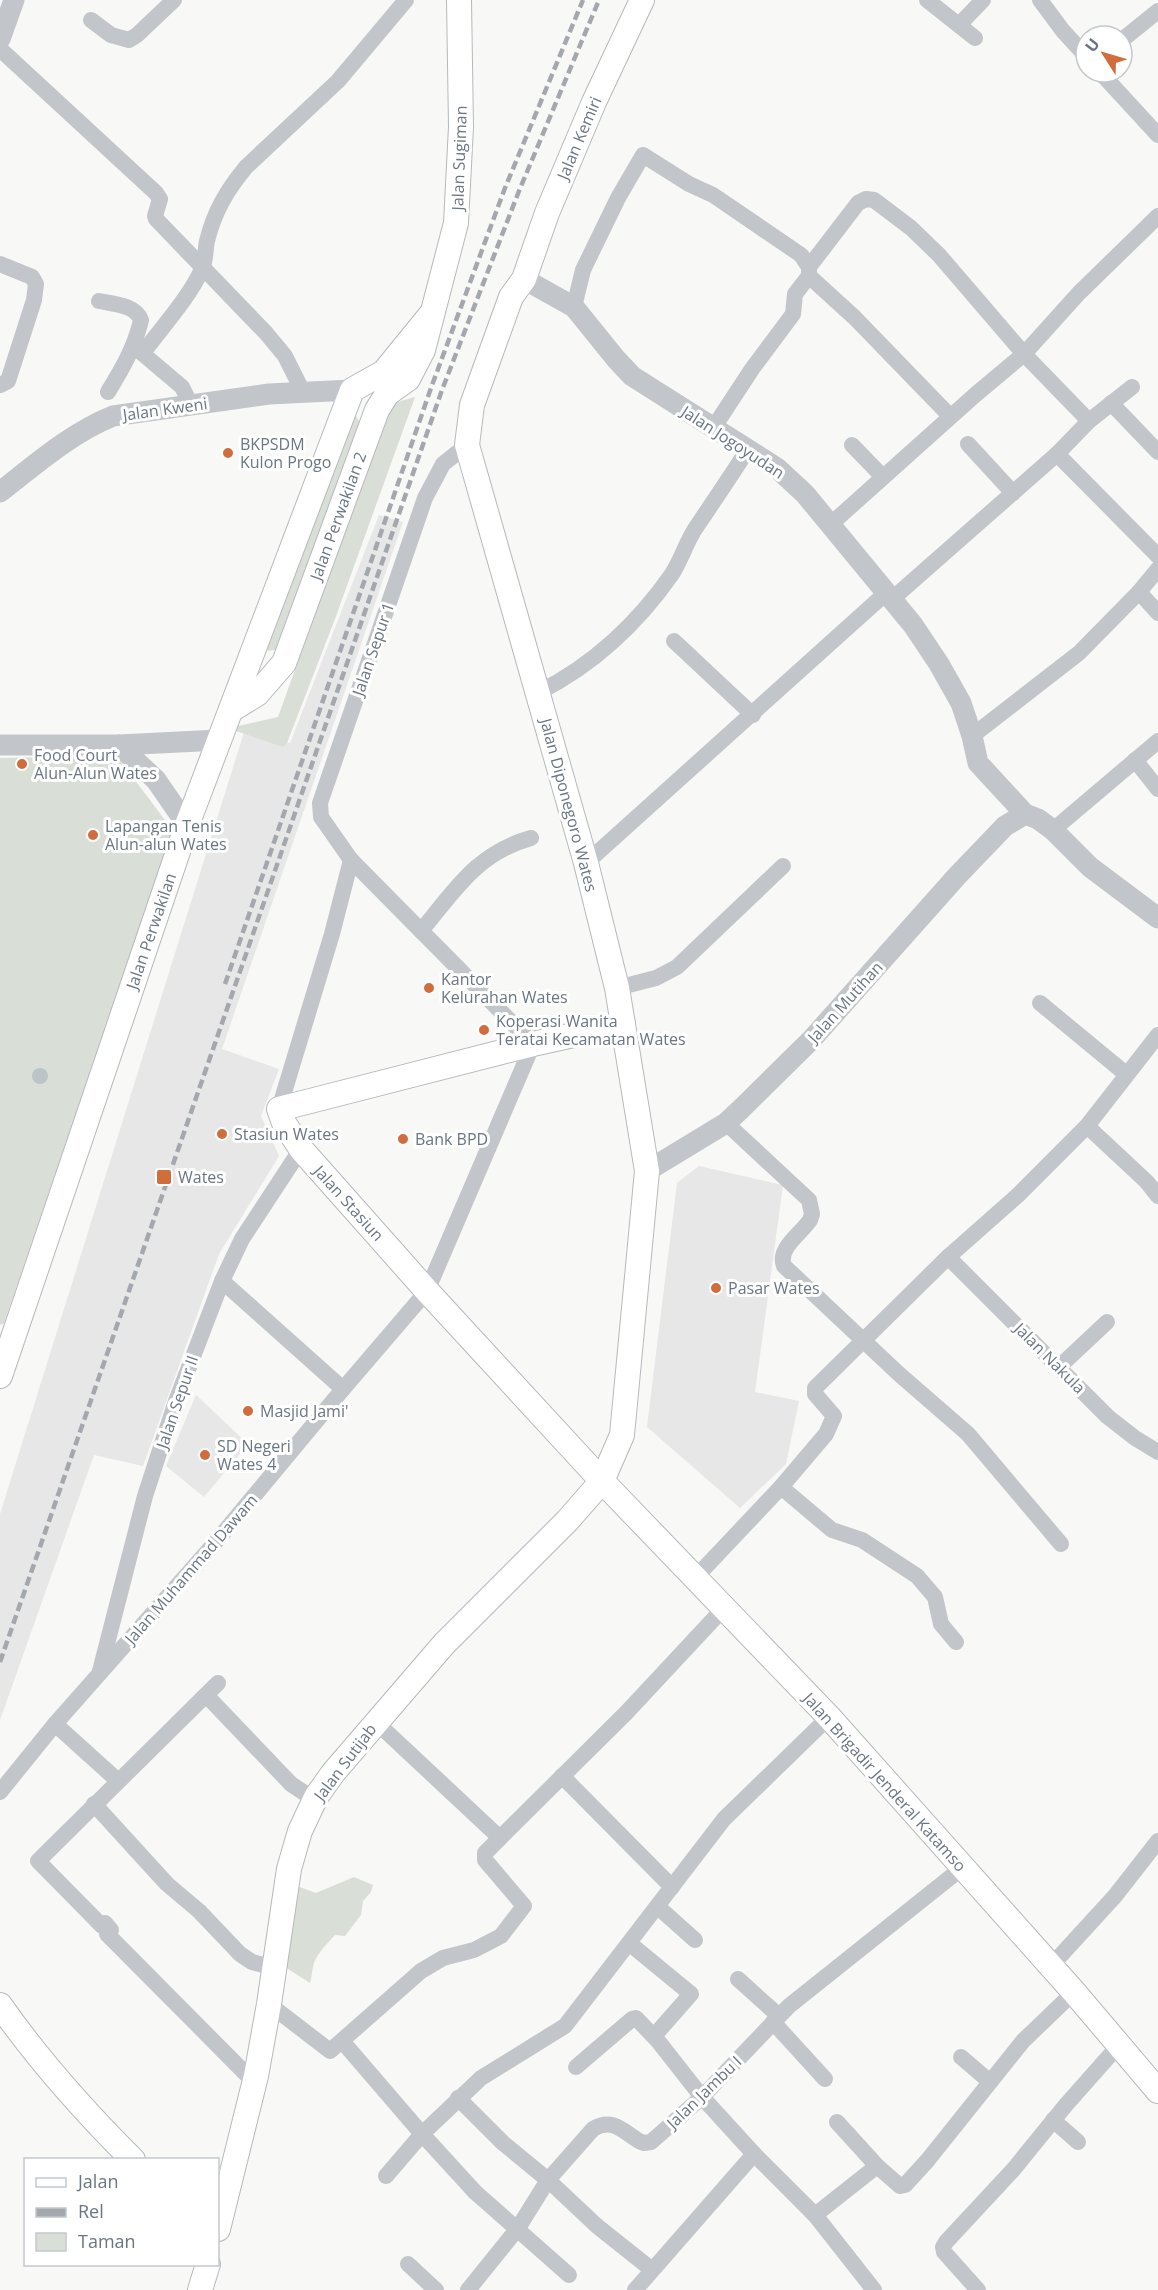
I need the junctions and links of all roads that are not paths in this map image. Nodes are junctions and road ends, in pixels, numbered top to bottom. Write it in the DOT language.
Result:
graph roads {
  1 [pos="14,0"];
  2 [pos="174,0"];
  3 [pos="406,0"];
  4 [pos="459,0"];
  5 [pos="642,0"];
  6 [pos="927,0"];
  7 [pos="983,0"];
  8 [pos="1041,0"];
  9 [pos="1158,10"];
  10 [pos="91,20"];
  11 [pos="959,25"];
  12 [pos="1134,30"];
  13 [pos="975,38"];
  14 [pos="0,39"];
  15 [pos="1074,43"];
  16 [pos="0,49"];
  17 [pos="1111,84"];
  18 [pos="1158,135"];
  19 [pos="1158,216"];
  20 [pos="0,264"];
  21 [pos="204,266"];
  22 [pos="809,271"];
  23 [pos="524,279"];
  24 [pos="99,301"];
  25 [pos="574,307"];
  26 [pos="432,313"];
  27 [pos="138,350"];
  28 [pos="1024,354"];
  29 [pos="0,386"];
  30 [pos="1132,387"];
  31 [pos="352,390"];
  32 [pos="108,392"];
  33 [pos="303,392"];
  34 [pos="1111,403"];
  35 [pos="191,405"];
  36 [pos="950,416"];
  37 [pos="1089,421"];
  38 [pos="714,427"];
  39 [pos="968,444"];
  40 [pos="467,445"];
  41 [pos="852,445"];
  42 [pos="748,448"];
  43 [pos="1158,452"];
  44 [pos="1057,454"];
  45 [pos="883,477"];
  46 [pos="0,492"];
  47 [pos="1013,493"];
  48 [pos="831,524"];
  49 [pos="1158,556"];
  50 [pos="1158,569"];
  51 [pos="1138,592"];
  52 [pos="888,597"];
  53 [pos="1158,613"];
  54 [pos="674,640"];
  55 [pos="538,692"];
  56 [pos="231,710"];
  57 [pos="753,715"];
  58 [pos="972,736"];
  59 [pos="219,740"];
  60 [pos="1158,741"];
  61 [pos="0,745"];
  62 [pos="119,745"];
  63 [pos="1135,760"];
  64 [pos="1158,789"];
  65 [pos="1025,814"];
  66 [pos="187,825"];
  67 [pos="1053,830"];
  68 [pos="531,838"];
  69 [pos="351,861"];
  70 [pos="586,863"];
  71 [pos="783,866"];
  72 [pos="1158,918"];
  73 [pos="422,931"];
  74 [pos="617,988"];
  75 [pos="1040,1003"];
  76 [pos="623,1024"];
  77 [pos="1158,1035"];
  78 [pos="533,1044"];
  79 [pos="1126,1074"];
  80 [pos="279,1109"];
  81 [pos="726,1123"];
  82 [pos="1087,1126"];
  83 [pos="301,1149"];
  84 [pos="647,1171"];
  85 [pos="1158,1196"];
  86 [pos="948,1257"];
  87 [pos="222,1281"];
  88 [pos="427,1291"];
  89 [pos="1107,1322"];
  90 [pos="7,1335"];
  91 [pos="864,1340"];
  92 [pos="1059,1367"];
  93 [pos="0,1376"];
  94 [pos="343,1389"];
  95 [pos="1158,1452"];
  96 [pos="603,1481"];
  97 [pos="781,1487"];
  98 [pos="1061,1544"];
  99 [pos="695,1578"];
  100 [pos="724,1608"];
  101 [pos="956,1642"];
  102 [pos="99,1675"];
  103 [pos="829,1717"];
  104 [pos="376,1722"];
  105 [pos="55,1724"];
  106 [pos="562,1776"];
  107 [pos="117,1780"];
  108 [pos="0,1792"];
  109 [pos="316,1797"];
  110 [pos="94,1804"];
  111 [pos="500,1838"];
  112 [pos="1158,1841"];
  113 [pos="962,1868"];
  114 [pos="672,1887"];
  115 [pos="658,1907"];
  116 [pos="695,1940"];
  117 [pos="629,1943"];
  118 [pos="1050,1967"];
  119 [pos="274,1968"];
  120 [pos="738,1979"];
  121 [pos="1074,1992"];
  122 [pos="269,2004"];
  123 [pos="0,2005"];
  124 [pos="776,2019"];
  125 [pos="654,2036"];
  126 [pos="342,2042"];
  127 [pos="1119,2045"];
  128 [pos="961,2057"];
  129 [pos="576,2067"];
  130 [pos="825,2079"];
  131 [pos="989,2081"];
  132 [pos="254,2082"];
  133 [pos="1158,2091"];
  134 [pos="702,2097"];
  135 [pos="458,2098"];
  136 [pos="1053,2120"];
  137 [pos="837,2122"];
  138 [pos="422,2134"];
  139 [pos="1078,2142"];
  140 [pos="754,2154"];
  141 [pos="131,2158"];
  142 [pos="876,2166"];
  143 [pos="386,2176"];
  144 [pos="548,2180"];
  145 [pos="815,2215"];
  146 [pos="219,2225"];
  147 [pos="518,2228"];
  148 [pos="408,2264"];
  149 [pos="208,2266"];
  150 [pos="651,2269"];
  151 [pos="569,2275"];
  152 [pos="200,2290"];
  153 [pos="436,2290"];
  154 [pos="468,2290"];
  155 [pos="635,2290"];
  156 [pos="874,2290"];
  157 [pos="978,2290"];
  1 -- 14 [label="street"];
  2 -- 10 [label="street"];
  3 -- 21 [label="street"];
  4 -- 26 [label="main road, Jalan Sugiman"];
  5 -- 23 [label="main road, Jalan Kemiri"];
  6 -- 11 [label="street"];
  7 -- 11 [label="street"];
  8 -- 15 [label="street"];
  9 -- 12 [label="street"];
  11 -- 13 [label="street"];
  16 -- 21 [label="street"];
  17 -- 18 [label="street"];
  19 -- 28 [label="street"];
  20 -- 29 [label="street"];
  21 -- 27 [label="street"];
  21 -- 33 [label="street"];
  22 -- 25 [label="street"];
  22 -- 28 [label="street"];
  22 -- 36 [label="street"];
  22 -- 38 [label="street"];
  23 -- 25 [label="street, Jalan Jogoyudan"];
  23 -- 40 [label="main road"];
  24 -- 27 [label="street"];
  25 -- 38 [label="street, Jalan Jogoyudan"];
  26 -- 31 [label="main road"];
  26 -- 56 [label="main road, Jalan Perwakilan 2"];
  27 -- 32 [label="street"];
  27 -- 35 [label="street"];
  28 -- 36 [label="street"];
  28 -- 37 [label="street"];
  30 -- 34 [label="street"];
  31 -- 33 [label="street, Jalan Kweni"];
  31 -- 56 [label="main road, Jalan Perwakilan"];
  33 -- 35 [label="street, Jalan Kweni"];
  34 -- 37 [label="street"];
  34 -- 43 [label="street"];
  35 -- 46 [label="street, Jalan Kweni"];
  36 -- 45 [label="street"];
  37 -- 44 [label="street"];
  38 -- 42 [label="street, Jalan Jogoyudan"];
  39 -- 47 [label="street"];
  40 -- 55 [label="main road, Jalan Diponegoro Wates"];
  40 -- 69 [label="street, Jalan Sepur 1"];
  41 -- 45 [label="street"];
  42 -- 48 [label="street, Jalan Jogoyudan"];
  42 -- 55 [label="street"];
  44 -- 47 [label="street"];
  44 -- 49 [label="street"];
  45 -- 48 [label="street"];
  47 -- 52 [label="street"];
  48 -- 52 [label="street, Jalan Jogoyudan"];
  50 -- 51 [label="street"];
  51 -- 53 [label="street"];
  51 -- 58 [label="street"];
  52 -- 57 [label="street"];
  52 -- 58 [label="street, Jalan Jogoyudan"];
  54 -- 57 [label="street"];
  55 -- 70 [label="main road, Jalan Diponegoro Wates"];
  56 -- 59 [label="main road, Jalan Perwakilan"];
  57 -- 70 [label="street"];
  58 -- 65 [label="street, Jalan Jogoyudan"];
  59 -- 62 [label="street"];
  59 -- 66 [label="main road, Jalan Perwakilan"];
  60 -- 63 [label="street"];
  61 -- 62 [label="street"];
  62 -- 66 [label="street"];
  63 -- 64 [label="street"];
  63 -- 67 [label="street"];
  65 -- 67 [label="street, Jalan Jogoyudan"];
  65 -- 81 [label="street, Jalan Mutihan"];
  66 -- 90 [label="main road, Jalan Perwakilan"];
  67 -- 72 [label="street, Jalan Jogoyudan"];
  68 -- 73 [label="street"];
  69 -- 73 [label="street, Jalan Sepur 1"];
  69 -- 80 [label="street"];
  70 -- 74 [label="main road, Jalan Diponegoro Wates"];
  71 -- 74 [label="street"];
  73 -- 78 [label="street, Jalan Sepur 1"];
  74 -- 76 [label="main road, Jalan Diponegoro Wates"];
  75 -- 79 [label="street"];
  76 -- 78 [label="main road"];
  76 -- 84 [label="main road, Jalan Diponegoro Wates"];
  77 -- 79 [label="street"];
  78 -- 80 [label="main road"];
  78 -- 88 [label="street, Jalan Muhammad Dawam"];
  79 -- 82 [label="street"];
  80 -- 83 [label="main road, Jalan Stasiun"];
  81 -- 84 [label="street, Jalan Mutihan"];
  81 -- 91 [label="street"];
  82 -- 85 [label="street"];
  82 -- 86 [label="street"];
  83 -- 87 [label="street, Jalan Sepur II"];
  83 -- 88 [label="main road, Jalan Stasiun"];
  84 -- 96 [label="main road, Jalan Sutijab"];
  86 -- 91 [label="street"];
  86 -- 92 [label="street, Jalan Nakula"];
  87 -- 94 [label="street"];
  87 -- 102 [label="street, Jalan Sepur II"];
  88 -- 94 [label="street, Jalan Muhammad Dawam"];
  88 -- 96 [label="main road, Jalan Stasiun"];
  89 -- 92 [label="street"];
  90 -- 93 [label="main road, Jalan Perwakilan"];
  91 -- 97 [label="street"];
  91 -- 98 [label="street"];
  92 -- 95 [label="street, Jalan Nakula"];
  94 -- 102 [label="street, Jalan Muhammad Dawam"];
  96 -- 99 [label="main road, Jalan Brigadir Jenderal Katamso"];
  96 -- 104 [label="main road, Jalan Sutijab"];
  97 -- 99 [label="street"];
  97 -- 101 [label="street"];
  99 -- 100 [label="main road, Jalan Brigadir Jenderal Katamso"];
  100 -- 103 [label="main road, Jalan Brigadir Jenderal Katamso"];
  100 -- 106 [label="street"];
  102 -- 105 [label="street, Jalan Muhammad Dawam"];
  103 -- 113 [label="main road, Jalan Brigadir Jenderal Katamso"];
  103 -- 114 [label="street"];
  104 -- 109 [label="main road, Jalan Sutijab"];
  104 -- 111 [label="street"];
  105 -- 107 [label="street"];
  105 -- 108 [label="street, Jalan Muhammad Dawam"];
  106 -- 111 [label="street"];
  106 -- 114 [label="street"];
  107 -- 109 [label="street"];
  107 -- 110 [label="street"];
  109 -- 119 [label="main road, Jalan Sutijab"];
  110 -- 119 [label="street"];
  110 -- 132 [label="street"];
  111 -- 126 [label="street"];
  112 -- 118 [label="street"];
  113 -- 118 [label="main road, Jalan Brigadir Jenderal Katamso"];
  113 -- 124 [label="street, Jalan Jambu I"];
  114 -- 115 [label="street"];
  115 -- 116 [label="street"];
  115 -- 117 [label="street"];
  117 -- 125 [label="street"];
  117 -- 135 [label="street"];
  118 -- 121 [label="main road, Jalan Brigadir Jenderal Katamso"];
  119 -- 122 [label="main road, Jalan Sutijab"];
  120 -- 124 [label="street"];
  121 -- 127 [label="main road, Jalan Brigadir Jenderal Katamso"];
  121 -- 131 [label="street"];
  122 -- 126 [label="street"];
  122 -- 132 [label="main road, Jalan Sutijab"];
  123 -- 141 [label="main road"];
  124 -- 130 [label="street"];
  124 -- 134 [label="street, Jalan Jambu I"];
  125 -- 129 [label="street"];
  125 -- 134 [label="street"];
  126 -- 138 [label="street"];
  127 -- 133 [label="main road, Jalan Brigadir Jenderal Katamso"];
  127 -- 136 [label="street"];
  128 -- 131 [label="street"];
  131 -- 142 [label="street"];
  132 -- 146 [label="main road, Jalan Sutijab"];
  134 -- 140 [label="street"];
  134 -- 144 [label="street, Jalan Jambu I"];
  135 -- 138 [label="street"];
  135 -- 144 [label="street"];
  136 -- 139 [label="street"];
  136 -- 157 [label="street"];
  137 -- 142 [label="street"];
  138 -- 143 [label="street"];
  138 -- 147 [label="street"];
  140 -- 145 [label="street"];
  140 -- 150 [label="street"];
  142 -- 145 [label="street"];
  144 -- 147 [label="street, Jalan Jambu I"];
  144 -- 150 [label="street"];
  145 -- 156 [label="street"];
  147 -- 151 [label="street"];
  147 -- 154 [label="street, Jalan Jambu I"];
  148 -- 153 [label="street"];
  149 -- 152 [label="main road"];
  150 -- 155 [label="street"];
}
